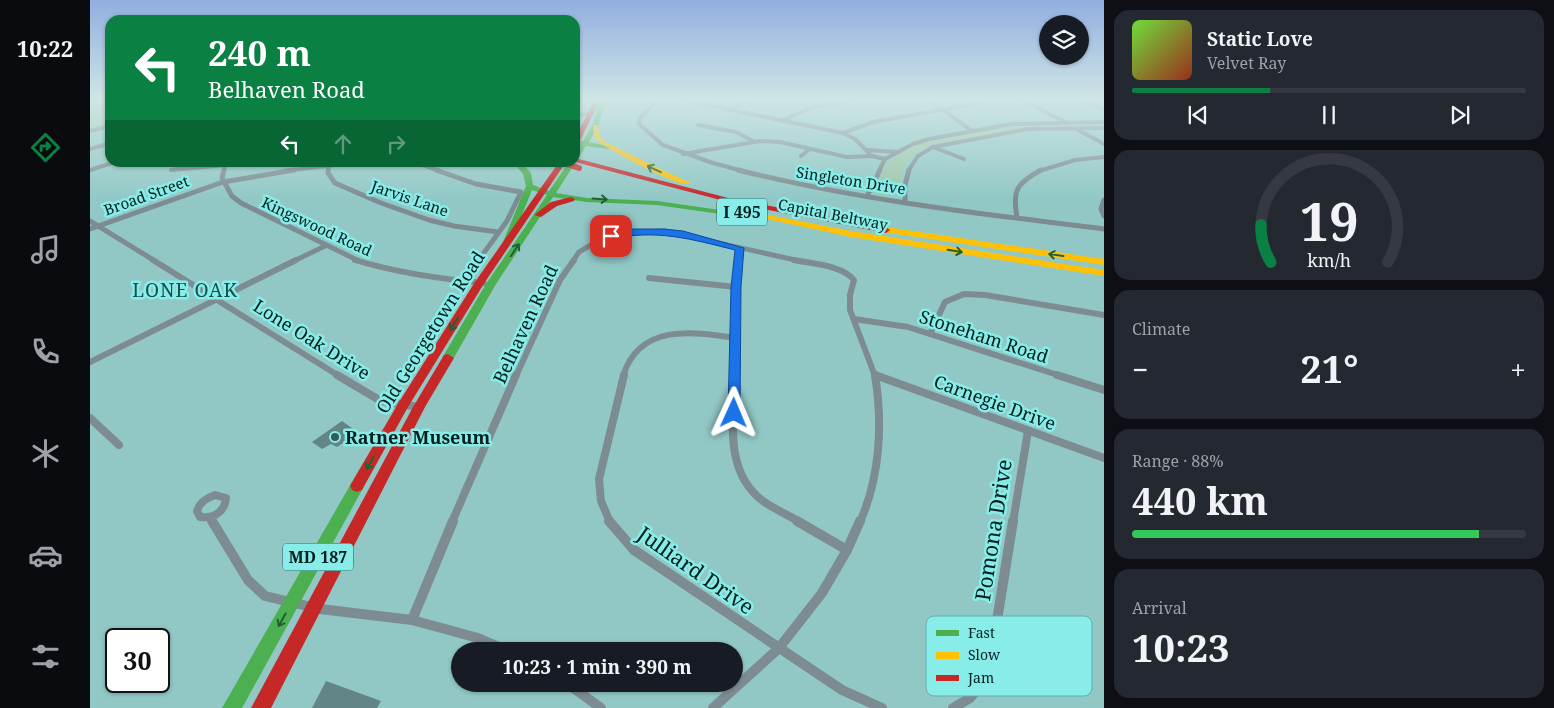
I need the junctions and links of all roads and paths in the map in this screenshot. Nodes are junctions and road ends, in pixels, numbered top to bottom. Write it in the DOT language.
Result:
graph roads {
  1 [pos="597,133"];
  2 [pos="645,133"];
  3 [pos="738,133"];
  4 [pos="844,133"];
  5 [pos="961,133"];
  6 [pos="1006,133"];
  7 [pos="1084,133"];
  8 [pos="580,140"];
  9 [pos="753,141"];
  10 [pos="105,144"];
  11 [pos="1104,144"];
  12 [pos="933,147"];
  13 [pos="613,148"];
  14 [pos="90,149"];
  15 [pos="810,149"];
  16 [pos="868,150"];
  17 [pos="898,152"];
  18 [pos="682,154"];
  19 [pos="802,156"];
  20 [pos="872,156"];
  21 [pos="1104,157"];
  22 [pos="885,159"];
  23 [pos="964,159"];
  24 [pos="580,163"];
  25 [pos="580,163"];
  26 [pos="105,165"];
  27 [pos="183,167"];
  28 [pos="198,167"];
  29 [pos="225,167"];
  30 [pos="321,167"];
  31 [pos="330,167"];
  32 [pos="428,167"];
  33 [pos="521,167"];
  34 [pos="560,167"];
  35 [pos="572,167"];
  36 [pos="90,170"];
  37 [pos="223,182"];
  38 [pos="526,189"];
  39 [pos="547,194"];
  40 [pos="867,196"];
  41 [pos="581,198"];
  42 [pos="1104,200"];
  43 [pos="905,202"];
  44 [pos="538,215"];
  45 [pos="1104,216"];
  46 [pos="1017,217"];
  47 [pos="818,218"];
  48 [pos="90,221"];
  49 [pos="98,226"];
  50 [pos="90,229"];
  51 [pos="1104,229"];
  52 [pos="498,232"];
  53 [pos="507,242"];
  54 [pos="907,243"];
  55 [pos="326,246"];
  56 [pos="740,248"];
  57 [pos="1104,262"];
  58 [pos="1104,273"];
  59 [pos="649,278"];
  60 [pos="465,280"];
  61 [pos="486,283"];
  62 [pos="736,287"];
  63 [pos="216,300"];
  64 [pos="1104,315"];
  65 [pos="854,319"];
  66 [pos="930,334"];
  67 [pos="735,338"];
  68 [pos="90,362"];
  69 [pos="875,376"];
  70 [pos="1104,390"];
  71 [pos="403,405"];
  72 [pos="419,407"];
  73 [pos="90,418"];
  74 [pos="1028,430"];
  75 [pos="119,445"];
  76 [pos="1104,458"];
  77 [pos="209,517"];
  78 [pos="847,550"];
  79 [pos="292,602"];
  80 [pos="313,608"];
  81 [pos="998,616"];
  82 [pos="412,620"];
  83 [pos="487,642"];
  84 [pos="779,648"];
  85 [pos="579,692"];
  86 [pos="972,696"];
  87 [pos="232,708"];
  88 [pos="260,708"];
  89 [pos="601,708"];
  90 [pos="713,708"];
  91 [pos="882,708"];
  92 [pos="953,708"];
  1 -- 13 [label="main road"];
  2 -- 18 [label="street, Singleton Drive"];
  3 -- 9 [label="street"];
  4 -- 16 [label="street"];
  5 -- 17 [label="street"];
  6 -- 12 [label="street"];
  7 -- 11 [label="street"];
  8 -- 13 [label="main road"];
  9 -- 15 [label="street"];
  9 -- 18 [label="street"];
  10 -- 14 [label="street"];
  12 -- 23 [label="street"];
  12 -- 43 [label="street"];
  47 -- 13 [label="main road, one-way"];
  15 -- 19 [label="street"];
  15 -- 20 [label="street"];
  16 -- 17 [label="street"];
  16 -- 20 [label="street"];
  17 -- 22 [label="street"];
  18 -- 40 [label="street, Singleton Drive"];
  20 -- 22 [label="street"];
  21 -- 46 [label="street"];
  22 -- 40 [label="street"];
  24 -- 47 [label="main road, Capital Beltway / I 495"];
  25 -- 54 [label="main road, Capital Beltway / I 495"];
  26 -- 36 [label="street"];
  27 -- 28 [label="street"];
  29 -- 37 [label="street"];
  30 -- 37 [label="street, Broad Street"];
  31 -- 52 [label="street, Jarvis Lane"];
  32 -- 38 [label="street"];
  33 -- 38 [label="main road"];
  34 -- 39 [label="main road, Old Georgetown Road / MD 187"];
  35 -- 39 [label="main road, Old Georgetown Road / MD 187"];
  37 -- 49 [label="street, Broad Street"];
  37 -- 55 [label="street, Kingswood Road"];
  38 -- 39 [label="main road"];
  38 -- 52 [label="street, Old Georgetown Road"];
  38 -- 53 [label="main road"];
  39 -- 41 [label="main road"];
  39 -- 44 [label="main road, Old Georgetown Road / MD 187"];
  39 -- 53 [label="main road, Old Georgetown Road / MD 187"];
  40 -- 43 [label="street, Singleton Drive"];
  41 -- 44 [label="main road"];
  41 -- 54 [label="main road, one-way"];
  42 -- 45 [label="street"];
  43 -- 46 [label="street, Singleton Drive"];
  61 -- 44 [label="main road, Old Georgetown Road / MD 187, one-way"];
  46 -- 51 [label="street, Singleton Drive"];
  57 -- 47 [label="main road, Capital Beltway / I 495, one-way"];
  48 -- 49 [label="street, Lone Oak Drive"];
  49 -- 50 [label="street, Broad Street"];
  49 -- 63 [label="street, Lone Oak Drive"];
  52 -- 60 [label="street, Old Georgetown Road"];
  53 -- 61 [label="main road, Old Georgetown Road / MD 187"];
  54 -- 58 [label="main road, Capital Beltway / I 495, one-way"];
  55 -- 60 [label="street, Kingswood Road"];
  55 -- 63 [label="street"];
  56 -- 62 [label="street"];
  56 -- 65 [label="street, Belhaven Road"];
  56 -- 82 [label="street, Belhaven Road"];
  59 -- 62 [label="street"];
  60 -- 61 [label="street, Kingswood Road"];
  61 -- 71 [label="main road, Old Georgetown Road / MD 187, one-way"];
  61 -- 72 [label="main road, Old Georgetown Road / MD 187"];
  62 -- 67 [label="street"];
  63 -- 68 [label="street"];
  63 -- 71 [label="street, Lone Oak Drive"];
  64 -- 66 [label="street"];
  65 -- 66 [label="street, Stoneham Road"];
  65 -- 69 [label="street"];
  66 -- 70 [label="street, Stoneham Road"];
  67 -- 78 [label="street"];
  67 -- 84 [label="street, Julliard Drive"];
  69 -- 74 [label="street, Carnegie Drive"];
  69 -- 78 [label="street"];
  71 -- 72 [label="street, Lone Oak Drive"];
  71 -- 79 [label="main road, Old Georgetown Road / MD 187, one-way"];
  72 -- 80 [label="main road, Old Georgetown Road / MD 187"];
  73 -- 75 [label="street"];
  74 -- 76 [label="street, Carnegie Drive"];
  74 -- 81 [label="street, Pomona Drive"];
  77 -- 79 [label="street"];
  78 -- 84 [label="street"];
  79 -- 80 [label="street"];
  79 -- 87 [label="main road, Old Georgetown Road / MD 187, one-way"];
  80 -- 82 [label="street"];
  80 -- 88 [label="main road, Old Georgetown Road / MD 187"];
  82 -- 83 [label="street"];
  84 -- 90 [label="street"];
  84 -- 91 [label="street"];
  85 -- 89 [label="street"];
  86 -- 92 [label="street, Pomona Drive"];
}
